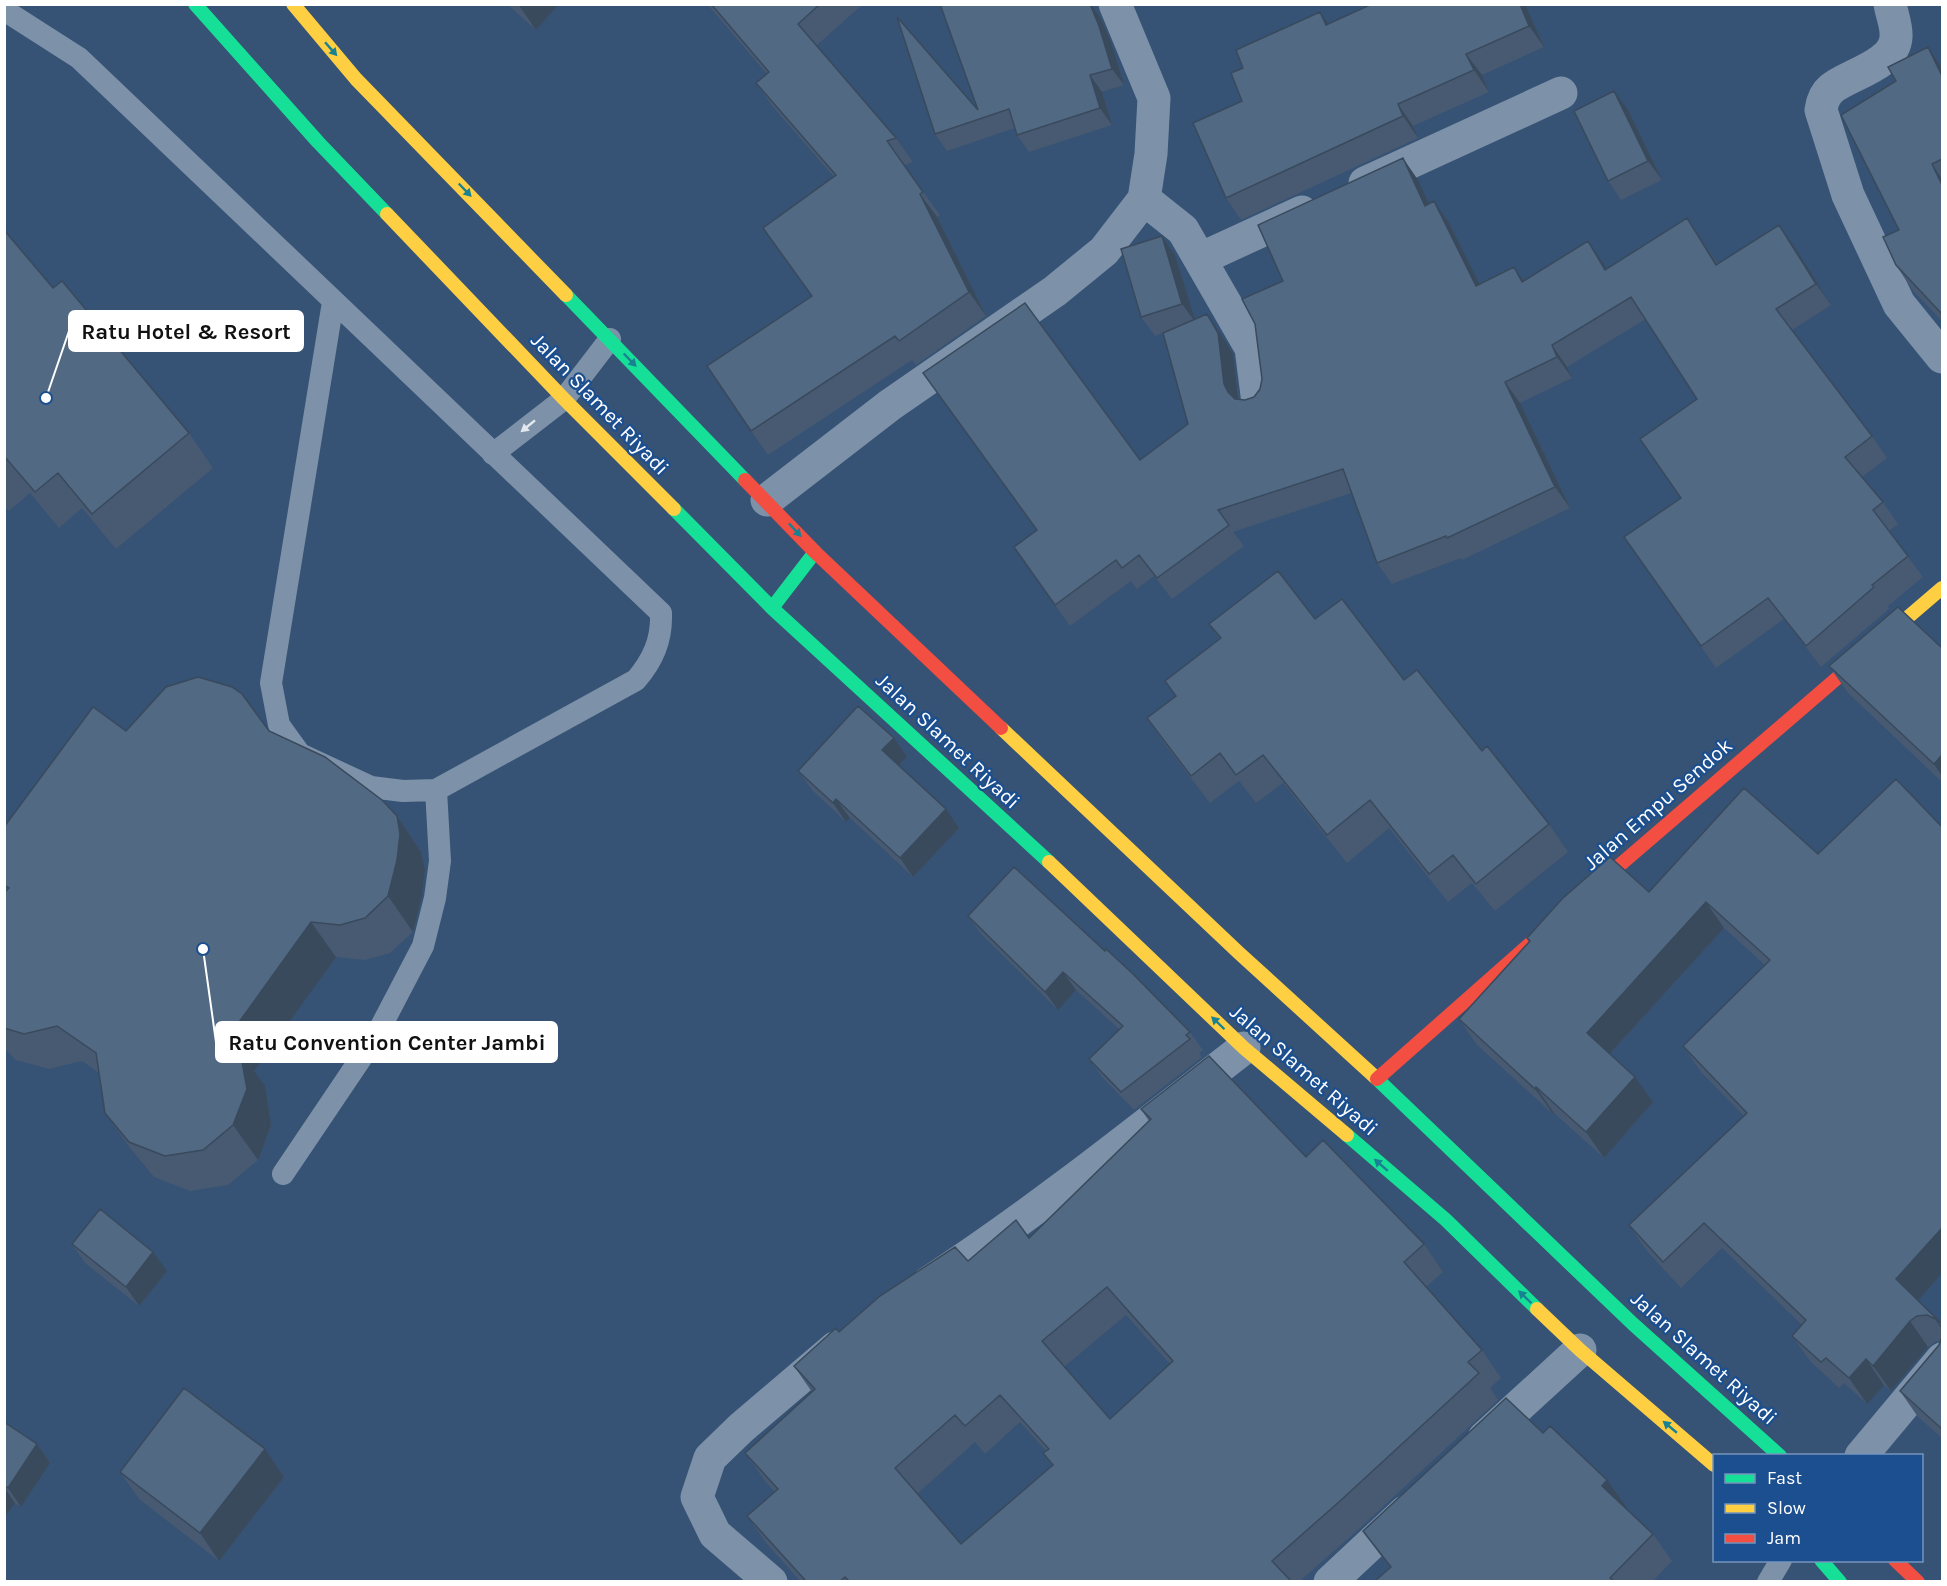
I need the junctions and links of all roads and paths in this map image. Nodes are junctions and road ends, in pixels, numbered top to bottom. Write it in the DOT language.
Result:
graph roads {
  1 [pos="195,4"];
  2 [pos="292,4"];
  3 [pos="1115,4"];
  4 [pos="1890,4"];
  5 [pos="4,10"];
  6 [pos="1561,93"];
  7 [pos="1144,199"];
  8 [pos="1200,259"];
  9 [pos="333,302"];
  10 [pos="610,339"];
  11 [pos="1942,357"];
  12 [pos="564,399"];
  13 [pos="1258,402"];
  14 [pos="494,454"];
  15 [pos="767,500"];
  16 [pos="815,552"];
  17 [pos="1942,588"];
  18 [pos="772,608"];
  19 [pos="436,790"];
  20 [pos="1244,1048"];
  21 [pos="1377,1079"];
  22 [pos="283,1174"];
  23 [pos="906,1298"];
  24 [pos="856,1330"];
  25 [pos="1580,1350"];
  26 [pos="1942,1359"];
  27 [pos="1779,1454"];
  28 [pos="1862,1454"];
  29 [pos="1459,1462"];
  30 [pos="1713,1464"];
  31 [pos="1425,1494"];
  32 [pos="1780,1562"];
  33 [pos="1823,1562"];
  34 [pos="1897,1562"];
  35 [pos="771,1581"];
  36 [pos="1330,1581"];
  37 [pos="1768,1581"];
  38 [pos="1840,1581"];
  39 [pos="1918,1581"];
  1 -- 12 [label="main road, Jalan Slamet Riyadi"];
  2 -- 10 [label="main road, Jalan Slamet Riyadi, one-way"];
  3 -- 7 [label="street"];
  4 -- 11 [label="street"];
  5 -- 9 [label="lane"];
  6 -- 8 [label="street"];
  7 -- 8 [label="street"];
  7 -- 15 [label="street"];
  8 -- 13 [label="street"];
  9 -- 14 [label="lane"];
  9 -- 19 [label="lane"];
  10 -- 12 [label="lane"];
  10 -- 15 [label="main road, Jalan Slamet Riyadi, one-way"];
  12 -- 14 [label="lane, one-way"];
  12 -- 18 [label="main road, Jalan Slamet Riyadi"];
  14 -- 19 [label="lane"];
  15 -- 16 [label="main road, Jalan Slamet Riyadi, one-way"];
  16 -- 18 [label="main road"];
  16 -- 21 [label="main road, Jalan Slamet Riyadi"];
  17 -- 21 [label="main road, Jalan Empu Sendok"];
  20 -- 18 [label="main road, Jalan Slamet Riyadi, one-way"];
  19 -- 22 [label="lane"];
  20 -- 23 [label="street"];
  25 -- 20 [label="main road, Jalan Slamet Riyadi, one-way"];
  21 -- 27 [label="main road, Jalan Slamet Riyadi"];
  24 -- 35 [label="street"];
  25 -- 29 [label="street"];
  30 -- 25 [label="main road, Jalan Slamet Riyadi, one-way"];
  26 -- 28 [label="street"];
  31 -- 36 [label="street"];
  32 -- 37 [label="lane"];
  33 -- 38 [label="main road"];
  34 -- 39 [label="main road"];
}
